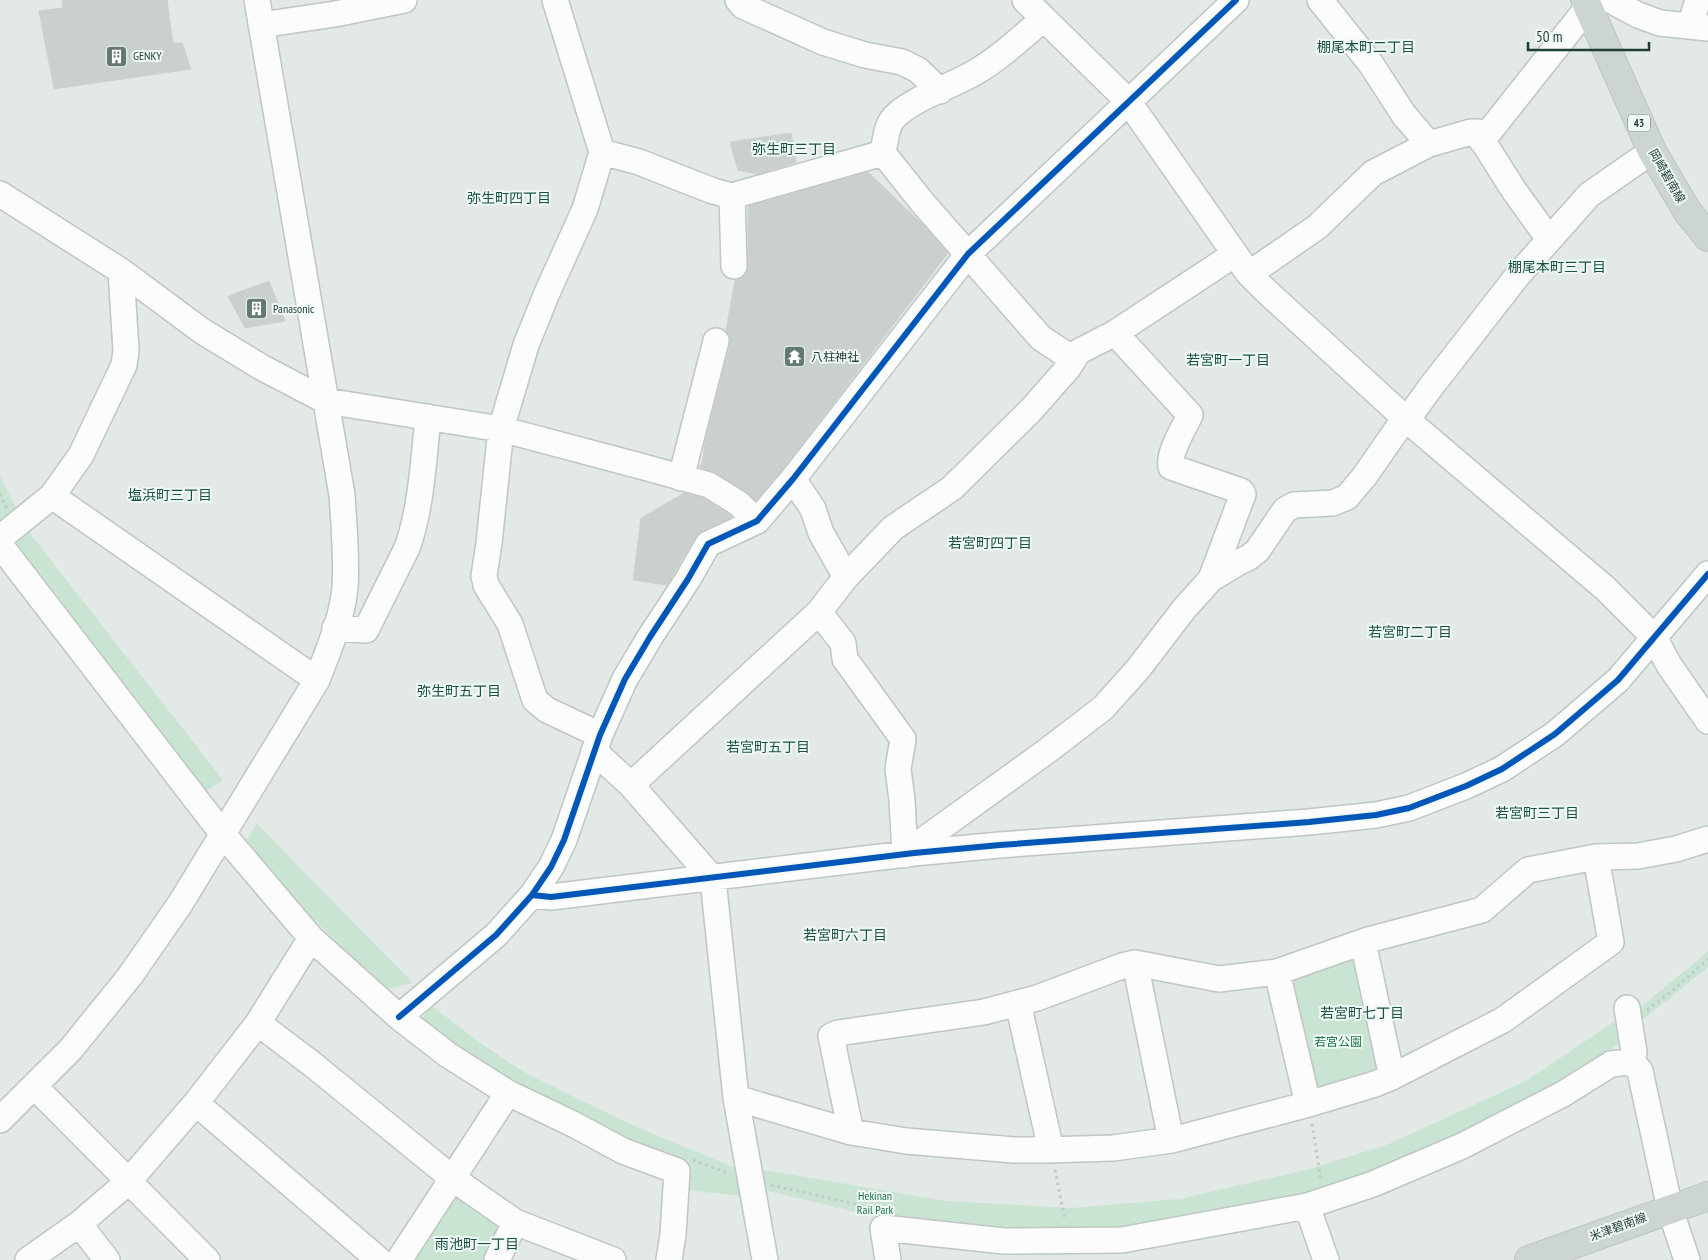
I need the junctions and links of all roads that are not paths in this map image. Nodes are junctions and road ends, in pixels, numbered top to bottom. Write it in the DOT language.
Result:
graph roads {
  1 [pos="257,0"];
  2 [pos="404,0"];
  3 [pos="555,0"];
  4 [pos="738,0"];
  5 [pos="1025,0"];
  6 [pos="1236,0"];
  7 [pos="1320,0"];
  8 [pos="1698,0"];
  9 [pos="1594,2"];
  10 [pos="1044,19"];
  11 [pos="261,25"];
  12 [pos="1699,27"];
  13 [pos="940,91"];
  14 [pos="1128,101"];
  15 [pos="1482,141"];
  16 [pos="1429,144"];
  17 [pos="602,152"];
  18 [pos="1652,152"];
  19 [pos="883,153"];
  20 [pos="0,194"];
  21 [pos="732,196"];
  22 [pos="1708,237"];
  23 [pos="1549,239"];
  24 [pos="968,254"];
  25 [pos="1242,264"];
  26 [pos="734,266"];
  27 [pos="121,271"];
  28 [pos="1115,332"];
  29 [pos="716,341"];
  30 [pos="1073,358"];
  31 [pos="326,401"];
  32 [pos="428,417"];
  33 [pos="1406,419"];
  34 [pos="501,429"];
  35 [pos="681,478"];
  36 [pos="793,479"];
  37 [pos="52,496"];
  38 [pos="757,521"];
  39 [pos="0,538"];
  40 [pos="0,545"];
  41 [pos="1708,574"];
  42 [pos="846,577"];
  43 [pos="1211,579"];
  44 [pos="819,612"];
  45 [pos="335,628"];
  46 [pos="1654,637"];
  47 [pos="317,680"];
  48 [pos="1708,722"];
  49 [pos="597,743"];
  50 [pos="630,785"];
  51 [pos="222,832"];
  52 [pos="1708,839"];
  53 [pos="909,854"];
  54 [pos="1596,857"];
  55 [pos="714,879"];
  56 [pos="532,894"];
  57 [pos="311,938"];
  58 [pos="1364,942"];
  59 [pos="1135,963"];
  60 [pos="1277,972"];
  61 [pos="1018,1003"];
  62 [pos="1634,1011"];
  63 [pos="399,1017"];
  64 [pos="258,1023"];
  65 [pos="1632,1063"];
  66 [pos="1392,1077"];
  67 [pos="35,1087"];
  68 [pos="508,1093"];
  69 [pos="736,1098"];
  70 [pos="196,1103"];
  71 [pos="1308,1104"];
  72 [pos="0,1120"];
  73 [pos="851,1132"];
  74 [pos="1171,1140"];
  75 [pos="1051,1150"];
  76 [pos="452,1178"];
  77 [pos="128,1182"];
  78 [pos="1708,1196"];
  79 [pos="1307,1206"];
  80 [pos="1670,1209"];
  81 [pos="515,1222"];
  82 [pos="78,1224"];
  83 [pos="1005,1250"];
  84 [pos="1123,1250"];
  85 [pos="28,1260"];
  86 [pos="107,1260"];
  87 [pos="207,1260"];
  88 [pos="379,1260"];
  89 [pos="399,1260"];
  90 [pos="497,1260"];
  91 [pos="613,1260"];
  92 [pos="669,1260"];
  93 [pos="765,1260"];
  94 [pos="888,1260"];
  95 [pos="1326,1260"];
  96 [pos="1529,1260"];
  97 [pos="1687,1260"];
  1 -- 11 [label="street"];
  2 -- 11 [label="street"];
  3 -- 17 [label="street"];
  4 -- 13 [label="street"];
  5 -- 10 [label="street"];
  6 -- 14 [label="street"];
  7 -- 16 [label="street"];
  8 -- 12 [label="street"];
  9 -- 12 [label="street"];
  9 -- 15 [label="street"];
  9 -- 18 [label="main road, 岡崎碧南線 / 43"];
  10 -- 13 [label="street"];
  10 -- 14 [label="street"];
  11 -- 31 [label="street"];
  13 -- 19 [label="street"];
  14 -- 24 [label="street"];
  14 -- 25 [label="street"];
  15 -- 16 [label="street"];
  15 -- 23 [label="street"];
  16 -- 25 [label="street"];
  17 -- 21 [label="street"];
  17 -- 34 [label="street"];
  18 -- 22 [label="main road, 岡崎碧南線 / 43"];
  18 -- 23 [label="street"];
  19 -- 21 [label="street"];
  19 -- 24 [label="street"];
  20 -- 27 [label="street"];
  21 -- 26 [label="street"];
  23 -- 33 [label="street"];
  24 -- 30 [label="street"];
  24 -- 36 [label="street"];
  25 -- 28 [label="street"];
  25 -- 33 [label="street"];
  27 -- 31 [label="street"];
  27 -- 37 [label="street"];
  28 -- 30 [label="street"];
  28 -- 43 [label="street"];
  29 -- 35 [label="street"];
  30 -- 42 [label="street"];
  31 -- 32 [label="street"];
  31 -- 45 [label="street"];
  32 -- 34 [label="street"];
  32 -- 45 [label="street"];
  33 -- 43 [label="street"];
  33 -- 46 [label="street"];
  34 -- 35 [label="street"];
  34 -- 49 [label="street"];
  35 -- 38 [label="street"];
  36 -- 38 [label="street"];
  36 -- 42 [label="street"];
  37 -- 39 [label="street"];
  37 -- 47 [label="street"];
  38 -- 49 [label="street"];
  40 -- 51 [label="street"];
  41 -- 46 [label="street"];
  42 -- 44 [label="street"];
  43 -- 53 [label="street"];
  44 -- 50 [label="street"];
  44 -- 53 [label="street"];
  45 -- 47 [label="street"];
  46 -- 48 [label="street"];
  46 -- 53 [label="street"];
  47 -- 51 [label="street"];
  49 -- 50 [label="street"];
  49 -- 56 [label="street"];
  50 -- 55 [label="street"];
  51 -- 57 [label="street"];
  51 -- 67 [label="street"];
  52 -- 54 [label="street"];
  53 -- 55 [label="street"];
  54 -- 58 [label="street"];
  54 -- 66 [label="street"];
  55 -- 56 [label="street"];
  55 -- 69 [label="street"];
  56 -- 63 [label="street"];
  57 -- 63 [label="street"];
  57 -- 64 [label="street"];
  58 -- 60 [label="street"];
  58 -- 66 [label="street"];
  59 -- 60 [label="street"];
  59 -- 61 [label="street"];
  59 -- 74 [label="street"];
  60 -- 71 [label="street"];
  61 -- 73 [label="street"];
  61 -- 75 [label="street"];
  62 -- 65 [label="street"];
  63 -- 68 [label="street"];
  64 -- 70 [label="street"];
  64 -- 76 [label="street"];
  65 -- 79 [label="street"];
  65 -- 80 [label="street"];
  66 -- 71 [label="street"];
  67 -- 72 [label="street"];
  67 -- 77 [label="street"];
  68 -- 76 [label="street"];
  68 -- 92 [label="street"];
  69 -- 73 [label="street"];
  69 -- 93 [label="street"];
  70 -- 77 [label="street"];
  70 -- 88 [label="street"];
  71 -- 74 [label="street"];
  73 -- 75 [label="street"];
  74 -- 75 [label="street"];
  76 -- 81 [label="street"];
  76 -- 89 [label="street"];
  77 -- 82 [label="street"];
  77 -- 87 [label="street"];
  78 -- 80 [label="main road, 米津碧南線"];
  79 -- 84 [label="street"];
  79 -- 95 [label="street"];
  80 -- 96 [label="main road, 米津碧南線"];
  80 -- 97 [label="street"];
  81 -- 90 [label="street"];
  81 -- 91 [label="street"];
  82 -- 85 [label="street"];
  82 -- 86 [label="street"];
  83 -- 84 [label="street"];
  83 -- 94 [label="street"];
}
